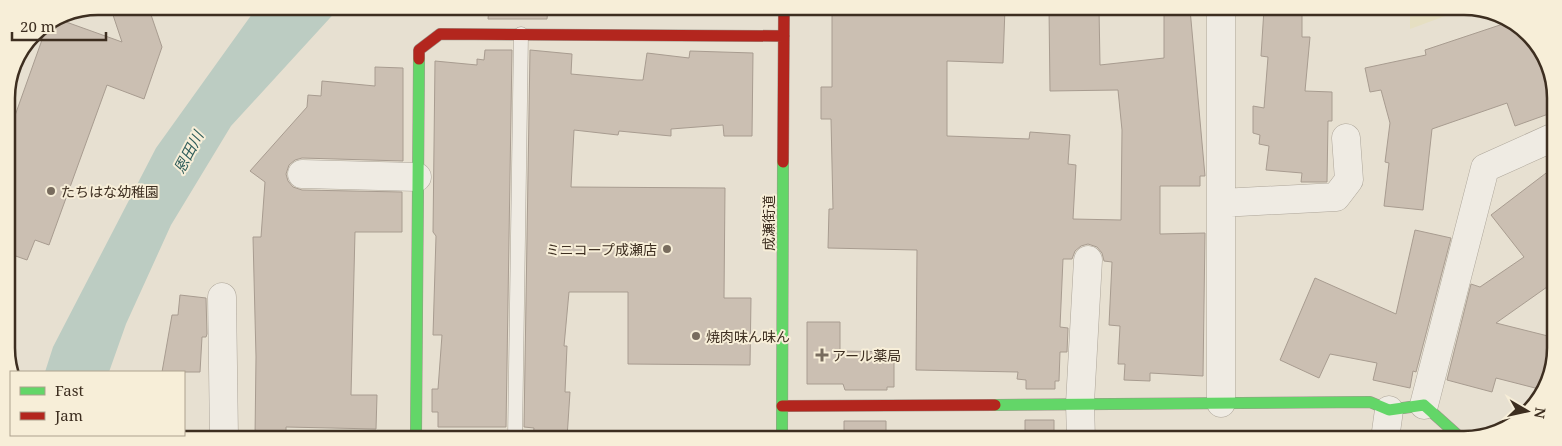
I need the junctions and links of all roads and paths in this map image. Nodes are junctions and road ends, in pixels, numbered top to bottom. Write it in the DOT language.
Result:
graph roads {
  1 [pos="784,15"];
  2 [pos="1221,15"];
  3 [pos="521,34"];
  4 [pos="784,36"];
  5 [pos="1346,138"];
  6 [pos="1547,140"];
  7 [pos="302,174"];
  8 [pos="417,177"];
  9 [pos="1221,203"];
  10 [pos="1088,260"];
  11 [pos="222,297"];
  12 [pos="1080,403"];
  13 [pos="1221,403"];
  14 [pos="1424,405"];
  15 [pos="782,406"];
  16 [pos="1389,410"];
  17 [pos="224,431"];
  18 [pos="416,431"];
  19 [pos="515,431"];
  20 [pos="782,431"];
  21 [pos="1081,431"];
  22 [pos="1386,431"];
  23 [pos="1453,431"];
  1 -- 4 [label="street, 成瀬街道"];
  2 -- 9 [label="street"];
  3 -- 4 [label="street"];
  3 -- 8 [label="street"];
  3 -- 19 [label="lane"];
  4 -- 15 [label="street, 成瀬街道"];
  5 -- 9 [label="street"];
  6 -- 14 [label="street"];
  7 -- 8 [label="street"];
  8 -- 18 [label="street"];
  9 -- 13 [label="street"];
  10 -- 12 [label="street"];
  11 -- 17 [label="street"];
  12 -- 13 [label="street"];
  12 -- 15 [label="street"];
  12 -- 21 [label="street"];
  13 -- 16 [label="street"];
  14 -- 16 [label="street"];
  14 -- 23 [label="street"];
  15 -- 20 [label="street, 成瀬街道"];
  16 -- 22 [label="street"];
}
